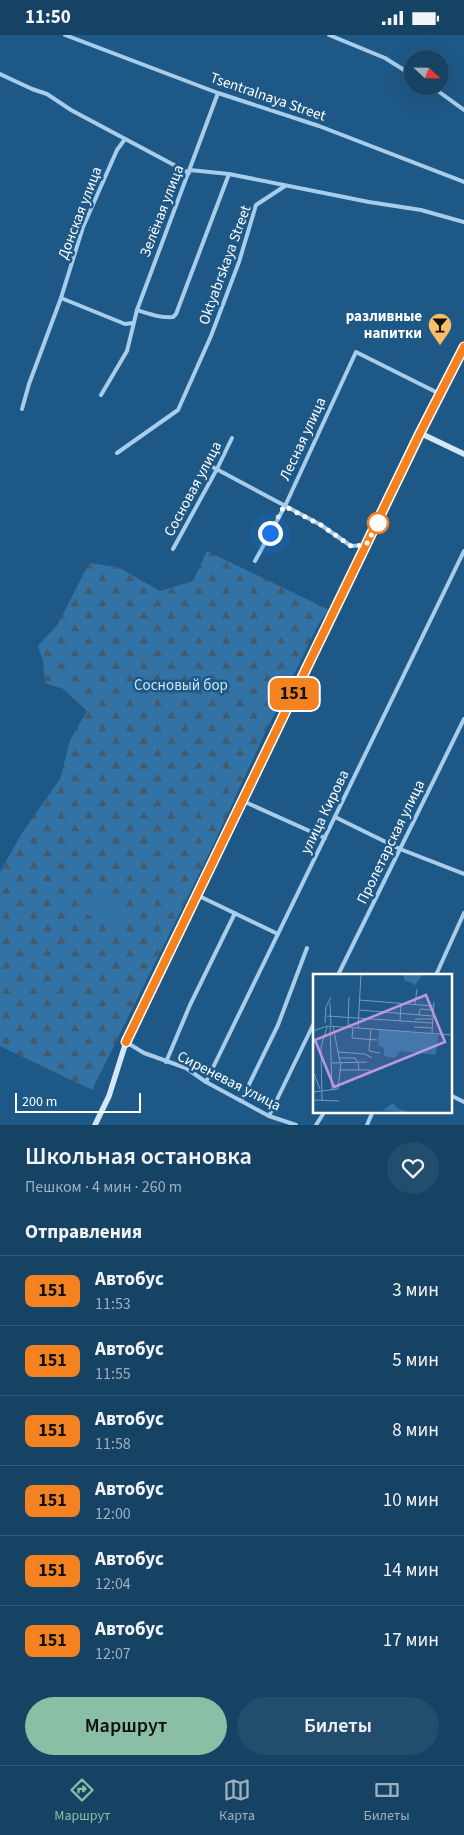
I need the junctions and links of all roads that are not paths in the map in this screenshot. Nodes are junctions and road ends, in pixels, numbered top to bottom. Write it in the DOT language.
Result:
graph roads {
  1 [pos="65,35"];
  2 [pos="329,35"];
  3 [pos="343,37"];
  4 [pos="404,70"];
  5 [pos="0,74"];
  6 [pos="218,93"];
  7 [pos="443,95"];
  8 [pos="464,110"];
  9 [pos="124,139"];
  10 [pos="189,171"];
  11 [pos="229,174"];
  12 [pos="464,182"];
  13 [pos="285,186"];
  14 [pos="464,222"];
  15 [pos="61,298"];
  16 [pos="137,310"];
  17 [pos="133,323"];
  18 [pos="464,347"];
  19 [pos="440,394"];
  20 [pos="101,395"];
  21 [pos="22,409"];
  22 [pos="420,433"];
  23 [pos="232,439"];
  24 [pos="116,453"];
  25 [pos="464,454"];
  26 [pos="208,464"];
  27 [pos="218,469"];
  28 [pos="284,506"];
  29 [pos="366,545"];
  30 [pos="173,549"];
  31 [pos="464,551"];
  32 [pos="255,561"];
  33 [pos="464,719"];
  34 [pos="244,801"];
  35 [pos="335,817"];
  36 [pos="325,838"];
  37 [pos="400,849"];
  38 [pos="464,874"];
  39 [pos="196,894"];
  40 [pos="234,913"];
  41 [pos="464,913"];
  42 [pos="278,934"];
  43 [pos="307,948"];
  44 [pos="338,974"];
  45 [pos="436,974"];
  46 [pos="313,1025"];
  47 [pos="126,1042"];
  48 [pos="166,1062"];
  49 [pos="206,1082"];
  50 [pos="452,1096"];
  51 [pos="241,1101"];
  52 [pos="464,1102"];
  53 [pos="324,1113"];
  54 [pos="372,1113"];
  55 [pos="268,1116"];
  56 [pos="95,1125"];
  57 [pos="296,1125"];
  58 [pos="316,1125"];
  59 [pos="367,1125"];
  1 -- 6 [label="street, Tsentralnaya Street"];
  2 -- 3 [label="street"];
  3 -- 4 [label="street"];
  5 -- 9 [label="street"];
  6 -- 10 [label="street, Зелёная улица"];
  6 -- 12 [label="street, Tsentralnaya Street"];
  7 -- 8 [label="street"];
  9 -- 10 [label="street"];
  9 -- 15 [label="street, Донская улица"];
  10 -- 11 [label="street"];
  10 -- 16 [label="street, Зелёная улица"];
  11 -- 13 [label="street"];
  11 -- 16 [label="street"];
  13 -- 14 [label="street"];
  13 -- 24 [label="street, Oktyabrskaya Street"];
  15 -- 17 [label="street"];
  15 -- 21 [label="street, Донская улица"];
  16 -- 17 [label="street, Зелёная улица"];
  17 -- 20 [label="street, Зелёная улица"];
  18 -- 19 [label="street"];
  19 -- 22 [label="street"];
  19 -- 28 [label="street, Лесная улица"];
  22 -- 25 [label="street"];
  22 -- 29 [label="street"];
  23 -- 27 [label="street, Сосновая улица"];
  26 -- 27 [label="street"];
  27 -- 28 [label="street"];
  27 -- 30 [label="street, Сосновая улица"];
  28 -- 29 [label="street"];
  28 -- 32 [label="street, Лесная улица"];
  29 -- 34 [label="street"];
  31 -- 35 [label="street, улица Кирова"];
  33 -- 37 [label="street, Пролетарская улица"];
  34 -- 36 [label="street"];
  34 -- 39 [label="street"];
  35 -- 36 [label="street, улица Кирова"];
  35 -- 37 [label="street"];
  36 -- 42 [label="street, улица Кирова"];
  37 -- 38 [label="street"];
  37 -- 44 [label="street, Пролетарская улица"];
  39 -- 40 [label="street"];
  39 -- 47 [label="street"];
  40 -- 42 [label="street"];
  40 -- 48 [label="street"];
  41 -- 45 [label="street"];
  42 -- 49 [label="street, улица Кирова"];
  43 -- 51 [label="street"];
  46 -- 55 [label="street"];
  47 -- 48 [label="street, Сиреневая улица"];
  47 -- 56 [label="street"];
  48 -- 49 [label="street, Сиреневая улица"];
  49 -- 51 [label="street, Сиреневая улица"];
  50 -- 52 [label="street"];
  51 -- 55 [label="street, Сиреневая улица"];
  53 -- 58 [label="street"];
  54 -- 59 [label="street"];
  55 -- 57 [label="street, Сиреневая улица"];
}
